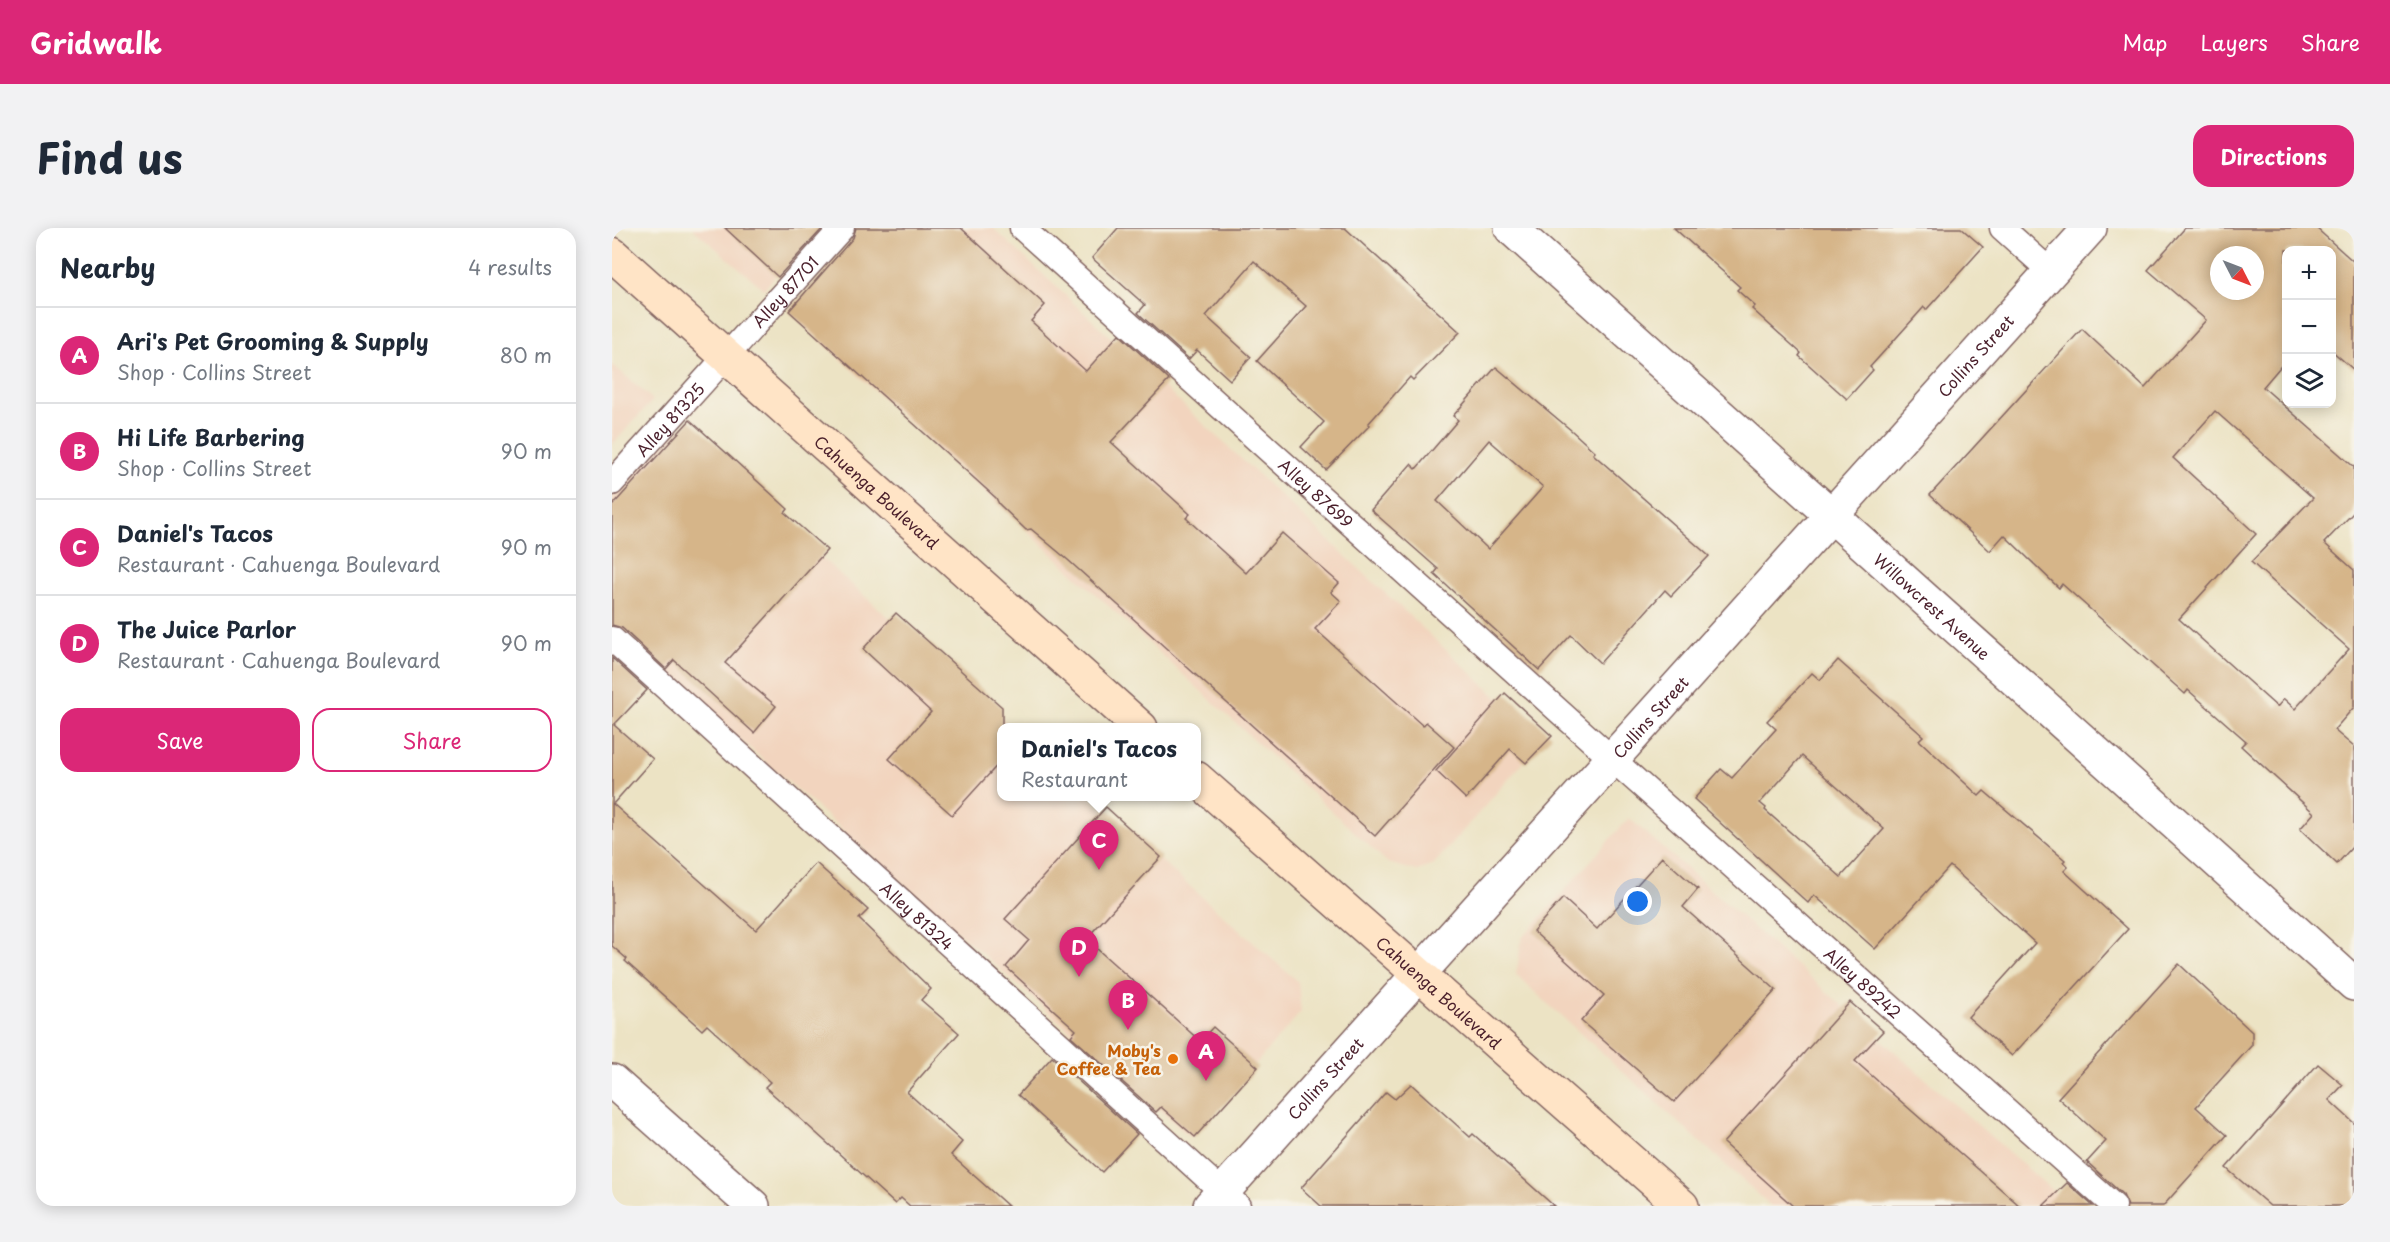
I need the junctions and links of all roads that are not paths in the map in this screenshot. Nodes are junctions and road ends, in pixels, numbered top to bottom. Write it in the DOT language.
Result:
graph roads {
  1 [pos="842,228"];
  2 [pos="1022,228"];
  3 [pos="1511,228"];
  4 [pos="2002,228"];
  5 [pos="2090,228"];
  6 [pos="612,254"];
  7 [pos="2050,271"];
  8 [pos="725,355"];
  9 [pos="612,483"];
  10 [pos="1831,514"];
  11 [pos="612,639"];
  12 [pos="1135,723"];
  13 [pos="1611,758"];
  14 [pos="1201,781"];
  15 [pos="1418,975"];
  16 [pos="2354,984"];
  17 [pos="612,1081"];
  18 [pos="1223,1202"];
  19 [pos="753,1206"];
  20 [pos="1682,1206"];
  21 [pos="2114,1206"];
  1 -- 8 [label="lane, Alley 87701"];
  2 -- 13 [label="lane, Alley 87699"];
  3 -- 10 [label="street, Willowcrest Avenue"];
  4 -- 7 [label="lane"];
  5 -- 7 [label="street, Collins Street"];
  6 -- 8 [label="main road, Cahuenga Boulevard"];
  7 -- 10 [label="street, Collins Street"];
  8 -- 9 [label="lane, Alley 81325"];
  8 -- 12 [label="main road, Cahuenga Boulevard"];
  10 -- 13 [label="street, Collins Street"];
  10 -- 16 [label="street, Willowcrest Avenue"];
  11 -- 18 [label="lane, Alley 81324"];
  13 -- 15 [label="street, Collins Street"];
  13 -- 21 [label="lane, Alley 89242"];
  14 -- 15 [label="main road, Cahuenga Boulevard"];
  15 -- 18 [label="street, Collins Street"];
  15 -- 20 [label="main road, Cahuenga Boulevard"];
  17 -- 19 [label="street"];
}
